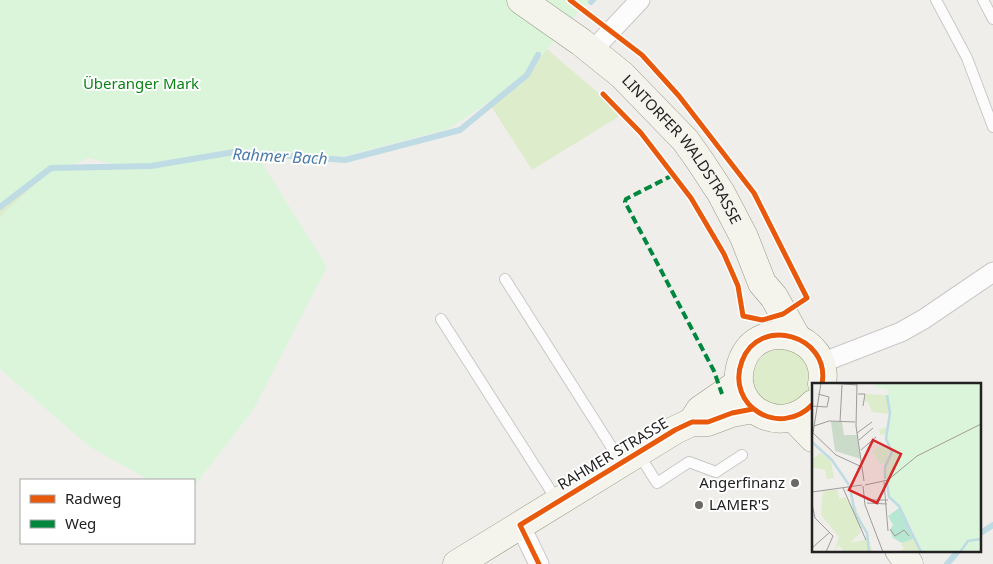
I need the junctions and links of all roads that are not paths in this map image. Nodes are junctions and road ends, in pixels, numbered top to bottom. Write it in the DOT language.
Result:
graph roads {
  1 [pos="521,0"];
  2 [pos="640,0"];
  3 [pos="936,0"];
  4 [pos="983,0"];
  5 [pos="993,19"];
  6 [pos="592,51"];
  7 [pos="993,126"];
  8 [pos="993,272"];
  9 [pos="505,279"];
  10 [pos="762,283"];
  11 [pos="441,319"];
  12 [pos="763,338"];
  13 [pos="797,338"];
  14 [pos="821,373"];
  15 [pos="739,383"];
  16 [pos="752,409"];
  17 [pos="803,411"];
  18 [pos="692,422"];
  19 [pos="812,435"];
  20 [pos="742,455"];
  21 [pos="629,458"];
  22 [pos="558,502"];
  23 [pos="520,525"];
  24 [pos="456,564"];
  25 [pos="539,564"];
  1 -- 6 [label="main road, LINTORFER WALDSTRASSE"];
  2 -- 6 [label="street"];
  3 -- 7 [label="lane"];
  4 -- 5 [label="lane"];
  6 -- 10 [label="main road, LINTORFER WALDSTRASSE"];
  8 -- 14 [label="street"];
  9 -- 21 [label="lane"];
  10 -- 12 [label="main road"];
  10 -- 13 [label="main road, LINTORFER WALDSTRASSE"];
  11 -- 22 [label="lane"];
  12 -- 13 [label="main road"];
  12 -- 15 [label="main road"];
  13 -- 14 [label="main road"];
  15 -- 16 [label="main road"];
  15 -- 18 [label="main road, RAHMER STRASSE"];
  16 -- 17 [label="main road"];
  16 -- 18 [label="main road, RAHMER STRASSE"];
  17 -- 19 [label="main road"];
  18 -- 21 [label="main road, RAHMER STRASSE"];
  20 -- 21 [label="lane"];
  21 -- 22 [label="main road, RAHMER STRASSE"];
  22 -- 23 [label="main road, RAHMER STRASSE"];
  23 -- 24 [label="main road, RAHMER STRASSE"];
  23 -- 25 [label="street"];
}
